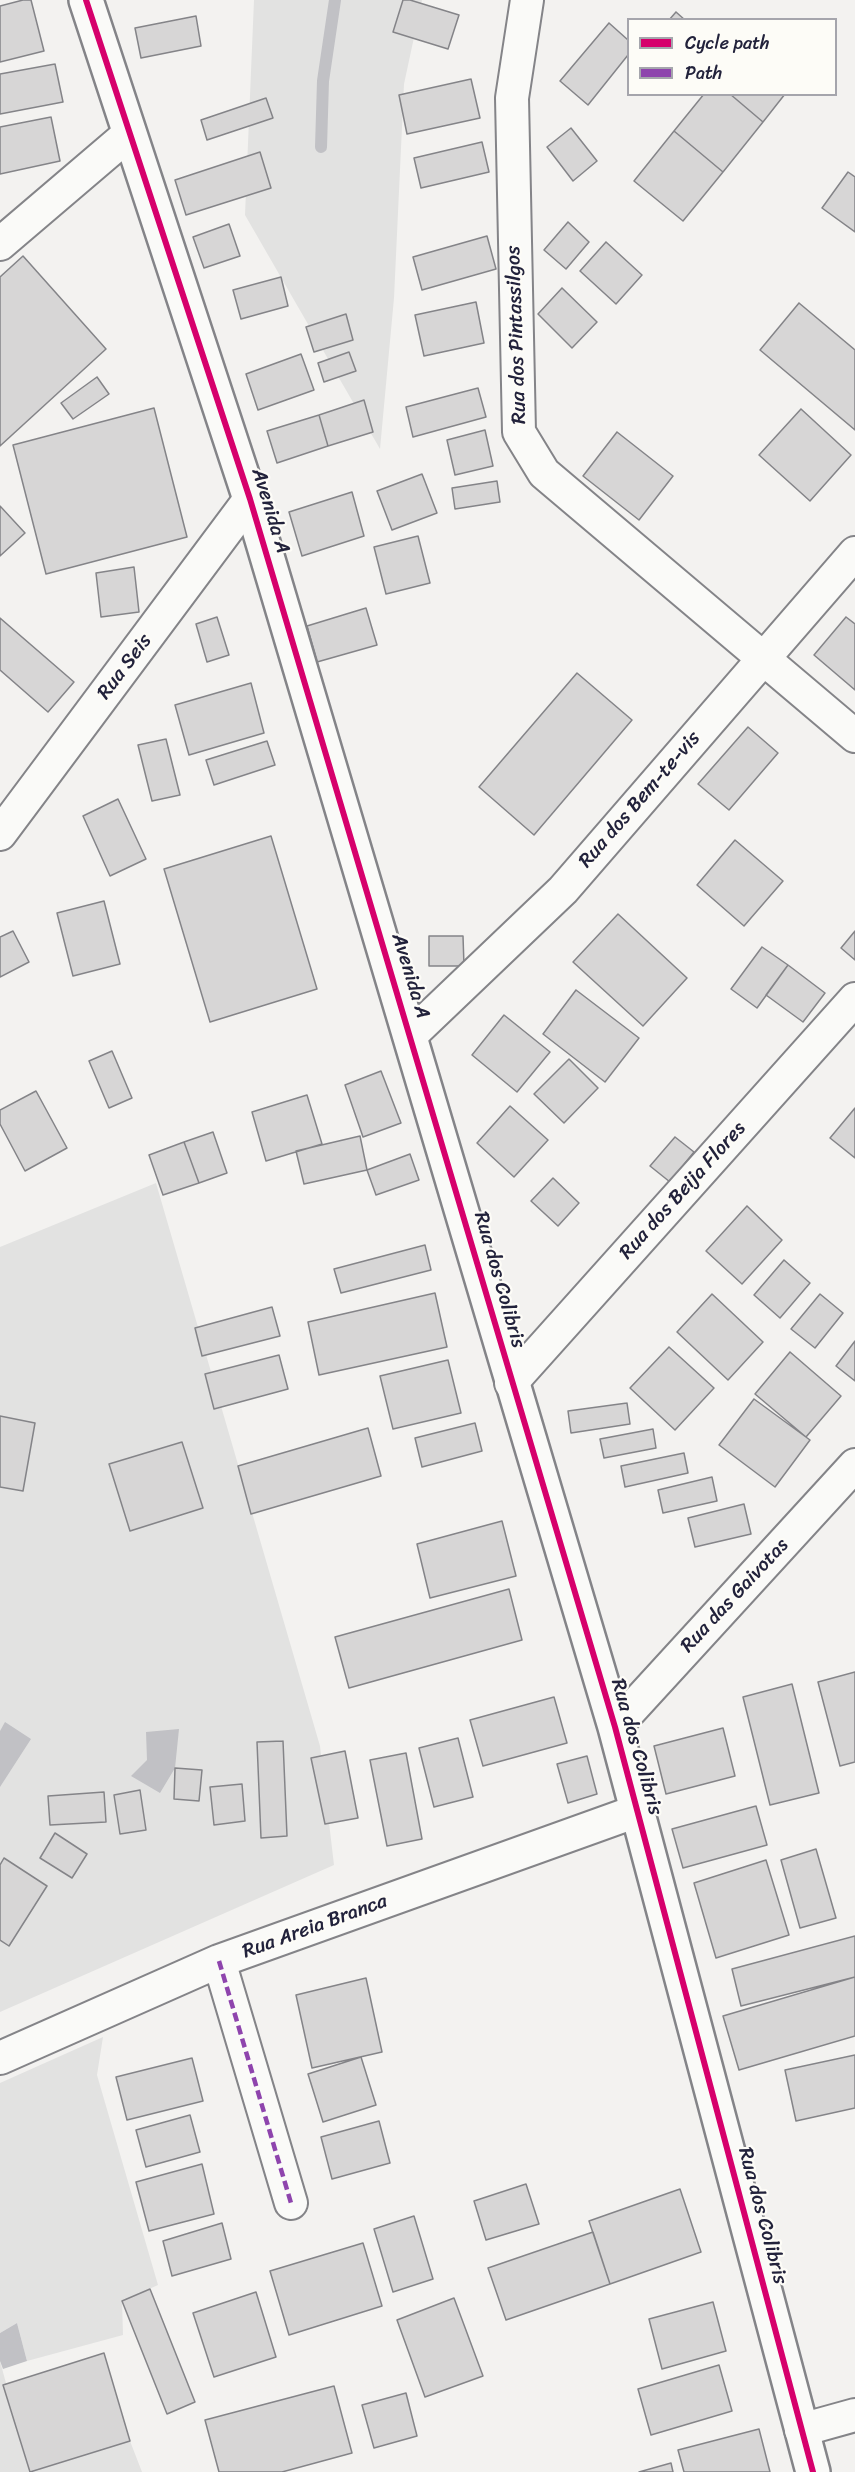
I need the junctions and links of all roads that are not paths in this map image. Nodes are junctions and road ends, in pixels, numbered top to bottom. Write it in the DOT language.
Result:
graph roads {
  1 [pos="86,0"];
  2 [pos="527,0"];
  3 [pos="129,134"];
  4 [pos="0,244"];
  5 [pos="250,499"];
  6 [pos="855,553"];
  7 [pos="763,658"];
  8 [pos="855,736"];
  9 [pos="0,834"];
  10 [pos="855,999"];
  11 [pos="411,1035"];
  12 [pos="511,1383"];
  13 [pos="855,1465"];
  14 [pos="615,1727"];
  15 [pos="638,1811"];
  16 [pos="219,1961"];
  17 [pos="0,2058"];
  18 [pos="291,2203"];
  19 [pos="855,2415"];
  20 [pos="801,2430"];
  21 [pos="813,2472"];
  1 -- 3 [label="street, Avenida A"];
  2 -- 7 [label="street, Rua dos Pintassilgos"];
  3 -- 4 [label="street"];
  3 -- 5 [label="street, Avenida A"];
  5 -- 9 [label="street, Rua Seis"];
  5 -- 11 [label="street, Avenida A"];
  6 -- 7 [label="street, Rua dos Bem-te-vis"];
  7 -- 8 [label="street, Rua dos Pintassilgos"];
  7 -- 11 [label="street, Rua dos Bem-te-vis"];
  10 -- 12 [label="street, Rua dos Beija Flores"];
  11 -- 12 [label="street, Rua dos Colibris"];
  12 -- 14 [label="street, Rua dos Colibris"];
  13 -- 14 [label="street, Rua das Gaivotas"];
  14 -- 15 [label="street, Rua dos Colibris"];
  15 -- 16 [label="street, Rua Areia Branca"];
  15 -- 20 [label="street, Rua dos Colibris"];
  16 -- 17 [label="street, Rua Areia Branca"];
  16 -- 18 [label="street"];
  19 -- 20 [label="street"];
  20 -- 21 [label="street, Rua dos Colibris"];
}
